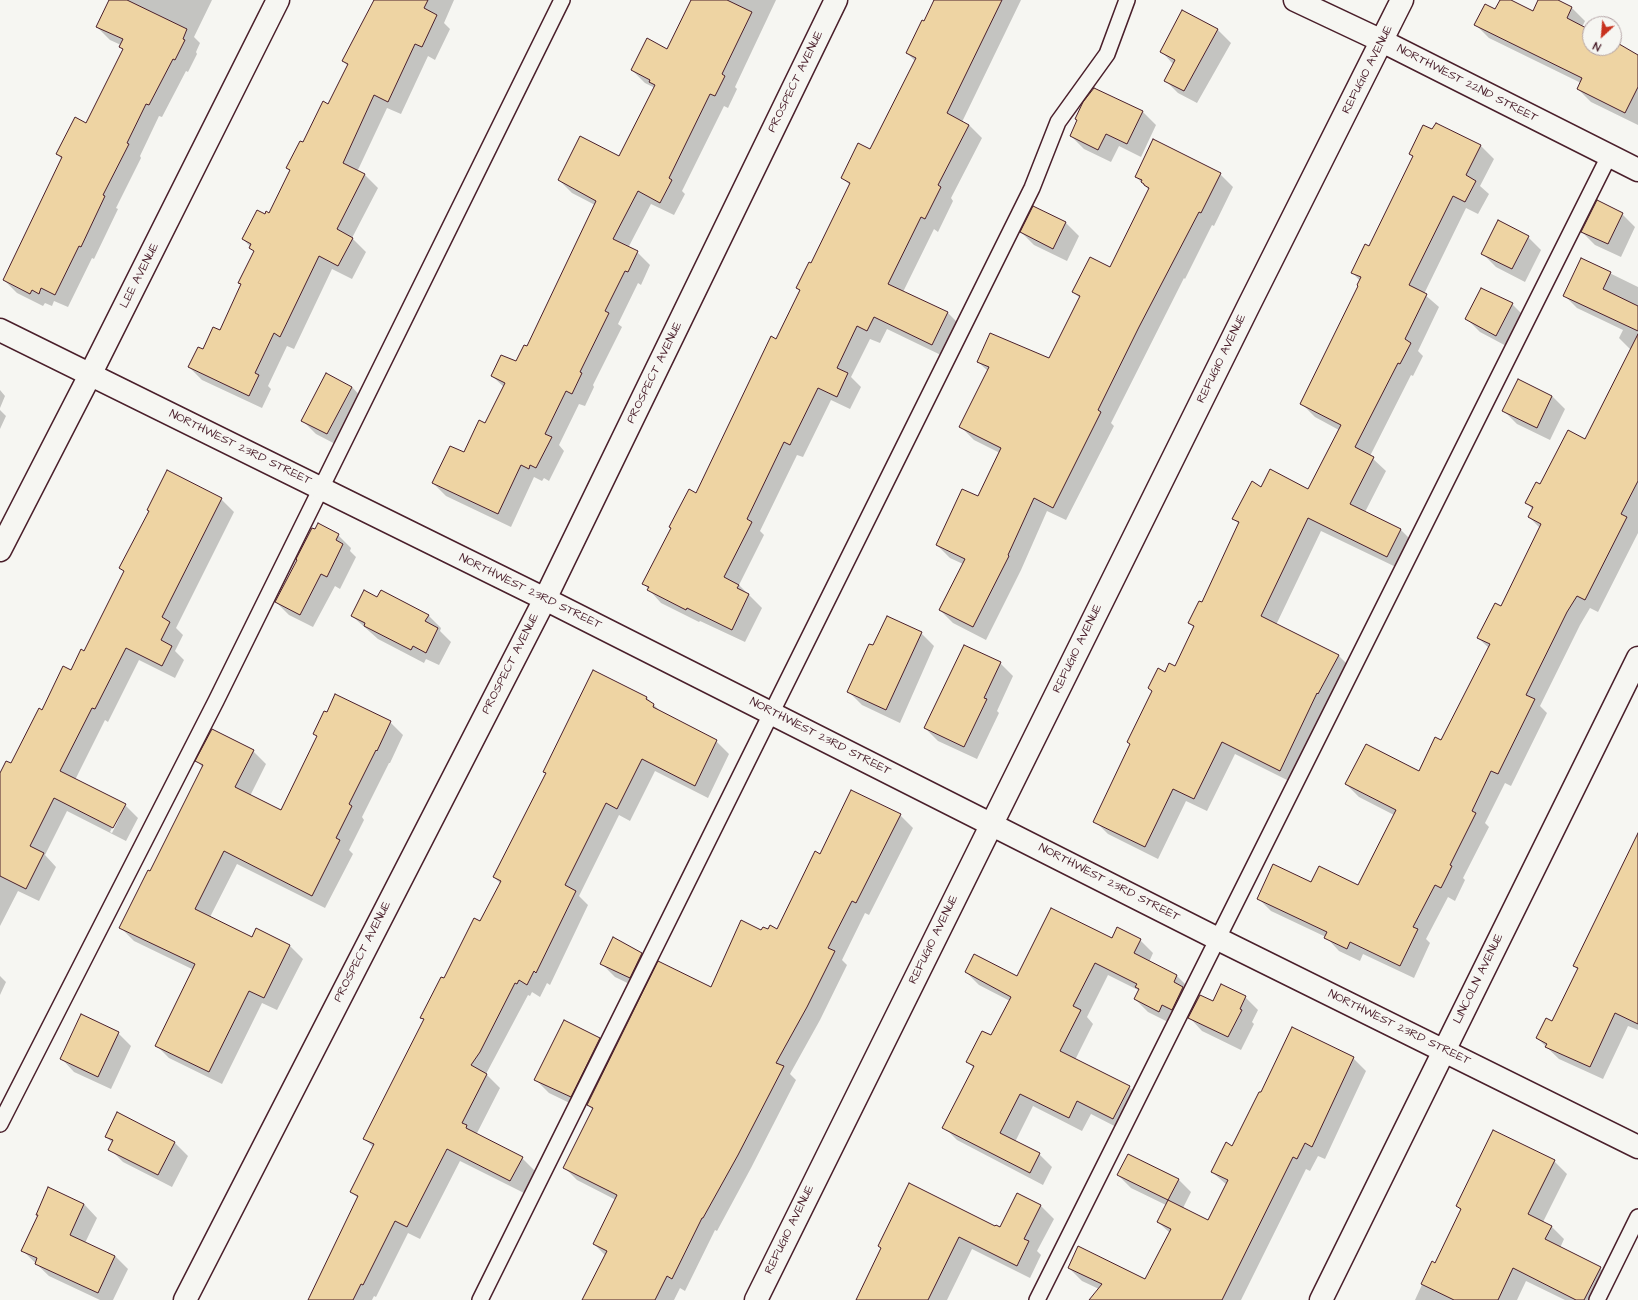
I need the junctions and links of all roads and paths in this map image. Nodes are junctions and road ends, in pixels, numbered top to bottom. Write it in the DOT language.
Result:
graph roads {
  1 [pos="278,0"];
  2 [pos="562,0"];
  3 [pos="836,0"];
  4 [pos="1126,0"];
  5 [pos="1295,0"];
  6 [pos="1402,0"];
  7 [pos="1382,41"];
  8 [pos="1609,156"];
  9 [pos="1638,170"];
  10 [pos="0,330"];
  11 [pos="90,375"];
  12 [pos="322,489"];
  13 [pos="0,550"];
  14 [pos="545,598"];
  15 [pos="1638,658"];
  16 [pos="771,712"];
  17 [pos="992,823"];
  18 [pos="1218,939"];
  19 [pos="1444,1050"];
  20 [pos="0,1124"];
  21 [pos="1638,1147"];
  22 [pos="1638,1218"];
  23 [pos="185,1300"];
  24 [pos="480,1300"];
  25 [pos="756,1300"];
  26 [pos="1037,1300"];
  27 [pos="1321,1300"];
  28 [pos="1597,1300"];
  1 -- 11 [label="street, LEE AVENUE"];
  2 -- 12 [label="lane"];
  3 -- 14 [label="street, PROSPECT AVENUE"];
  4 -- 16 [label="lane"];
  5 -- 7 [label="street, NORTHWEST 22ND STREET"];
  6 -- 7 [label="street, REFUGIO AVENUE"];
  7 -- 8 [label="street, NORTHWEST 22ND STREET"];
  7 -- 17 [label="street, REFUGIO AVENUE"];
  8 -- 9 [label="street, NORTHWEST 22ND STREET"];
  8 -- 18 [label="lane"];
  10 -- 11 [label="street, NORTHWEST 23RD STREET"];
  11 -- 12 [label="street, NORTHWEST 23RD STREET"];
  11 -- 13 [label="street, LEE AVENUE"];
  12 -- 14 [label="street, NORTHWEST 23RD STREET"];
  12 -- 20 [label="lane"];
  14 -- 16 [label="street, NORTHWEST 23RD STREET"];
  14 -- 23 [label="street, PROSPECT AVENUE"];
  15 -- 19 [label="street, LINCOLN AVENUE"];
  16 -- 17 [label="street, NORTHWEST 23RD STREET"];
  16 -- 24 [label="lane"];
  17 -- 18 [label="street, NORTHWEST 23RD STREET"];
  17 -- 25 [label="street, REFUGIO AVENUE"];
  18 -- 19 [label="street, NORTHWEST 23RD STREET"];
  18 -- 26 [label="lane"];
  19 -- 21 [label="street, NORTHWEST 23RD STREET"];
  19 -- 27 [label="street, LINCOLN AVENUE"];
  22 -- 28 [label="lane"];
}
